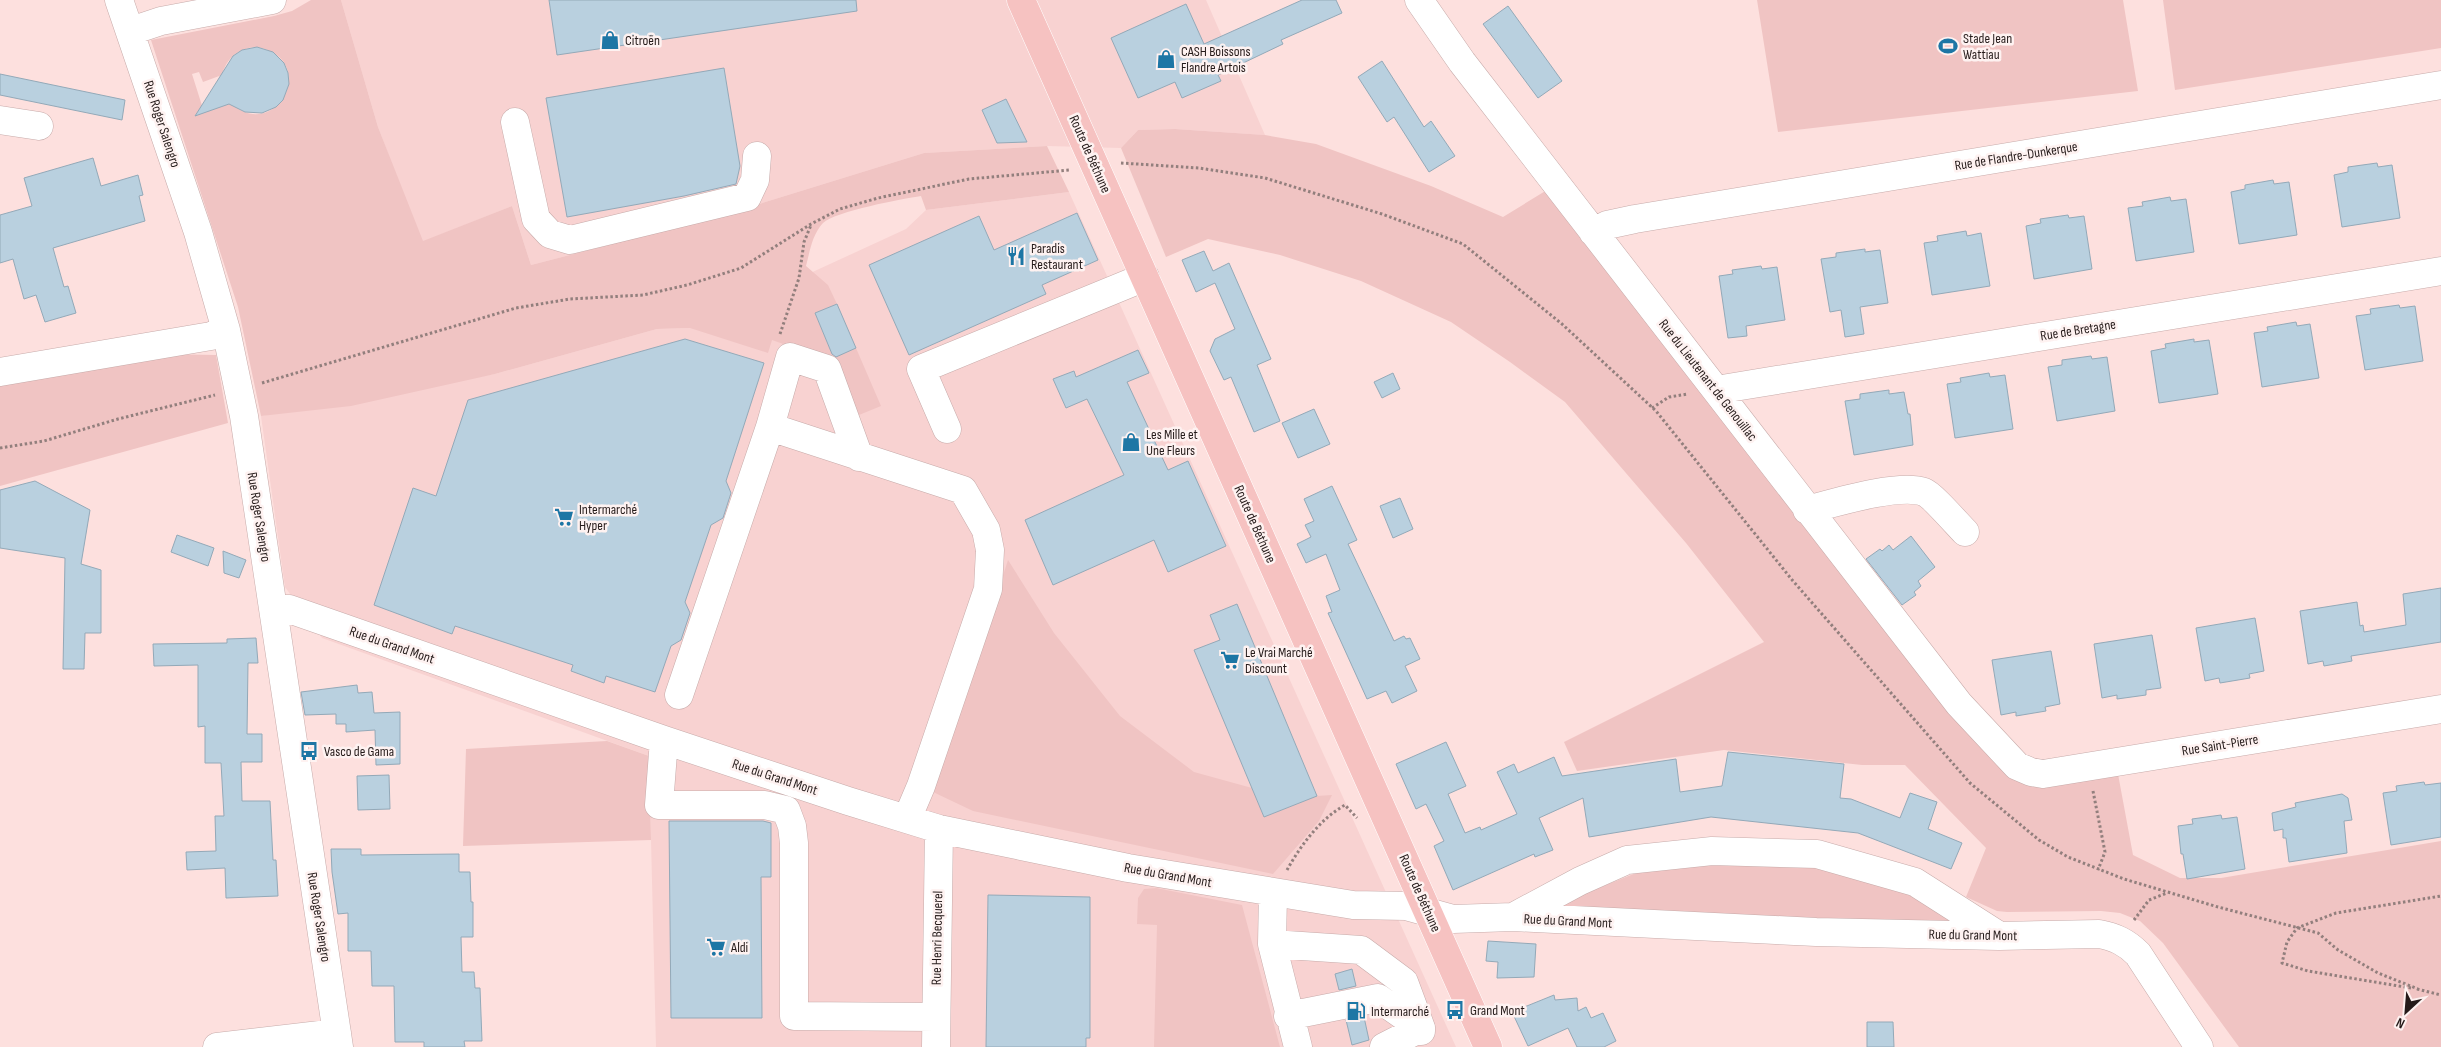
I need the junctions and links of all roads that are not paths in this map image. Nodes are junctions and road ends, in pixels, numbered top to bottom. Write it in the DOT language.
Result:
graph roads {
  1 [pos="119,0"];
  2 [pos="272,0"];
  3 [pos="1021,0"];
  4 [pos="1419,0"];
  5 [pos="130,31"];
  6 [pos="2441,85"];
  7 [pos="0,120"];
  8 [pos="515,122"];
  9 [pos="39,126"];
  10 [pos="756,156"];
  11 [pos="1593,232"];
  12 [pos="2441,271"];
  13 [pos="1145,277"];
  14 [pos="226,330"];
  15 [pos="0,372"];
  16 [pos="1716,390"];
  17 [pos="770,427"];
  18 [pos="946,429"];
  19 [pos="859,458"];
  20 [pos="1807,510"];
  21 [pos="1965,532"];
  22 [pos="273,608"];
  23 [pos="679,695"];
  24 [pos="2441,709"];
  25 [pos="664,740"];
  26 [pos="2004,754"];
  27 [pos="907,819"];
  28 [pos="939,829"];
  29 [pos="1274,894"];
  30 [pos="1429,912"];
  31 [pos="1513,918"];
  32 [pos="1999,936"];
  33 [pos="1272,944"];
  34 [pos="1288,1016"];
  35 [pos="936,1017"];
  36 [pos="1423,1037"];
  37 [pos="338,1040"];
  38 [pos="217,1047"];
  39 [pos="936,1047"];
  40 [pos="1298,1047"];
  41 [pos="1384,1047"];
  42 [pos="1488,1047"];
  43 [pos="2199,1047"];
  1 -- 5 [label="street, Rue Roger Salengro"];
  2 -- 5 [label="street"];
  3 -- 13 [label="main road, Route de Béthune"];
  4 -- 11 [label="street, Rue du Lieutenant de Genouillac"];
  5 -- 14 [label="street, Rue Roger Salengro"];
  6 -- 11 [label="street, Rue de Flandre-Dunkerque"];
  7 -- 9 [label="street"];
  8 -- 10 [label="street"];
  11 -- 16 [label="street, Rue du Lieutenant de Genouillac"];
  12 -- 16 [label="street, Rue de Bretagne"];
  13 -- 18 [label="street"];
  13 -- 30 [label="main road, Route de Béthune"];
  14 -- 15 [label="street"];
  14 -- 22 [label="street, Rue Roger Salengro"];
  16 -- 20 [label="street, Rue du Lieutenant de Genouillac"];
  17 -- 19 [label="street"];
  17 -- 19 [label="street"];
  17 -- 23 [label="street"];
  19 -- 27 [label="street"];
  20 -- 21 [label="street"];
  20 -- 26 [label="street, Rue du Lieutenant de Genouillac"];
  22 -- 25 [label="street, Rue du Grand Mont"];
  22 -- 37 [label="street, Rue Roger Salengro"];
  24 -- 26 [label="street, Rue Saint-Pierre"];
  25 -- 27 [label="street, Rue du Grand Mont"];
  25 -- 35 [label="street"];
  27 -- 28 [label="street, Rue du Grand Mont"];
  28 -- 29 [label="street, Rue du Grand Mont"];
  28 -- 35 [label="street, Rue Henri Becquerel"];
  29 -- 30 [label="street, Rue du Grand Mont"];
  29 -- 33 [label="street"];
  30 -- 31 [label="street, Rue du Grand Mont"];
  30 -- 42 [label="main road, Route de Béthune"];
  31 -- 32 [label="street, Rue du Grand Mont"];
  31 -- 32 [label="street"];
  32 -- 43 [label="street, Rue du Grand Mont"];
  33 -- 34 [label="street"];
  33 -- 36 [label="street"];
  34 -- 36 [label="street"];
  34 -- 40 [label="street"];
  35 -- 39 [label="street, Rue Henri Becquerel"];
  36 -- 41 [label="street"];
  37 -- 38 [label="street"];
}
